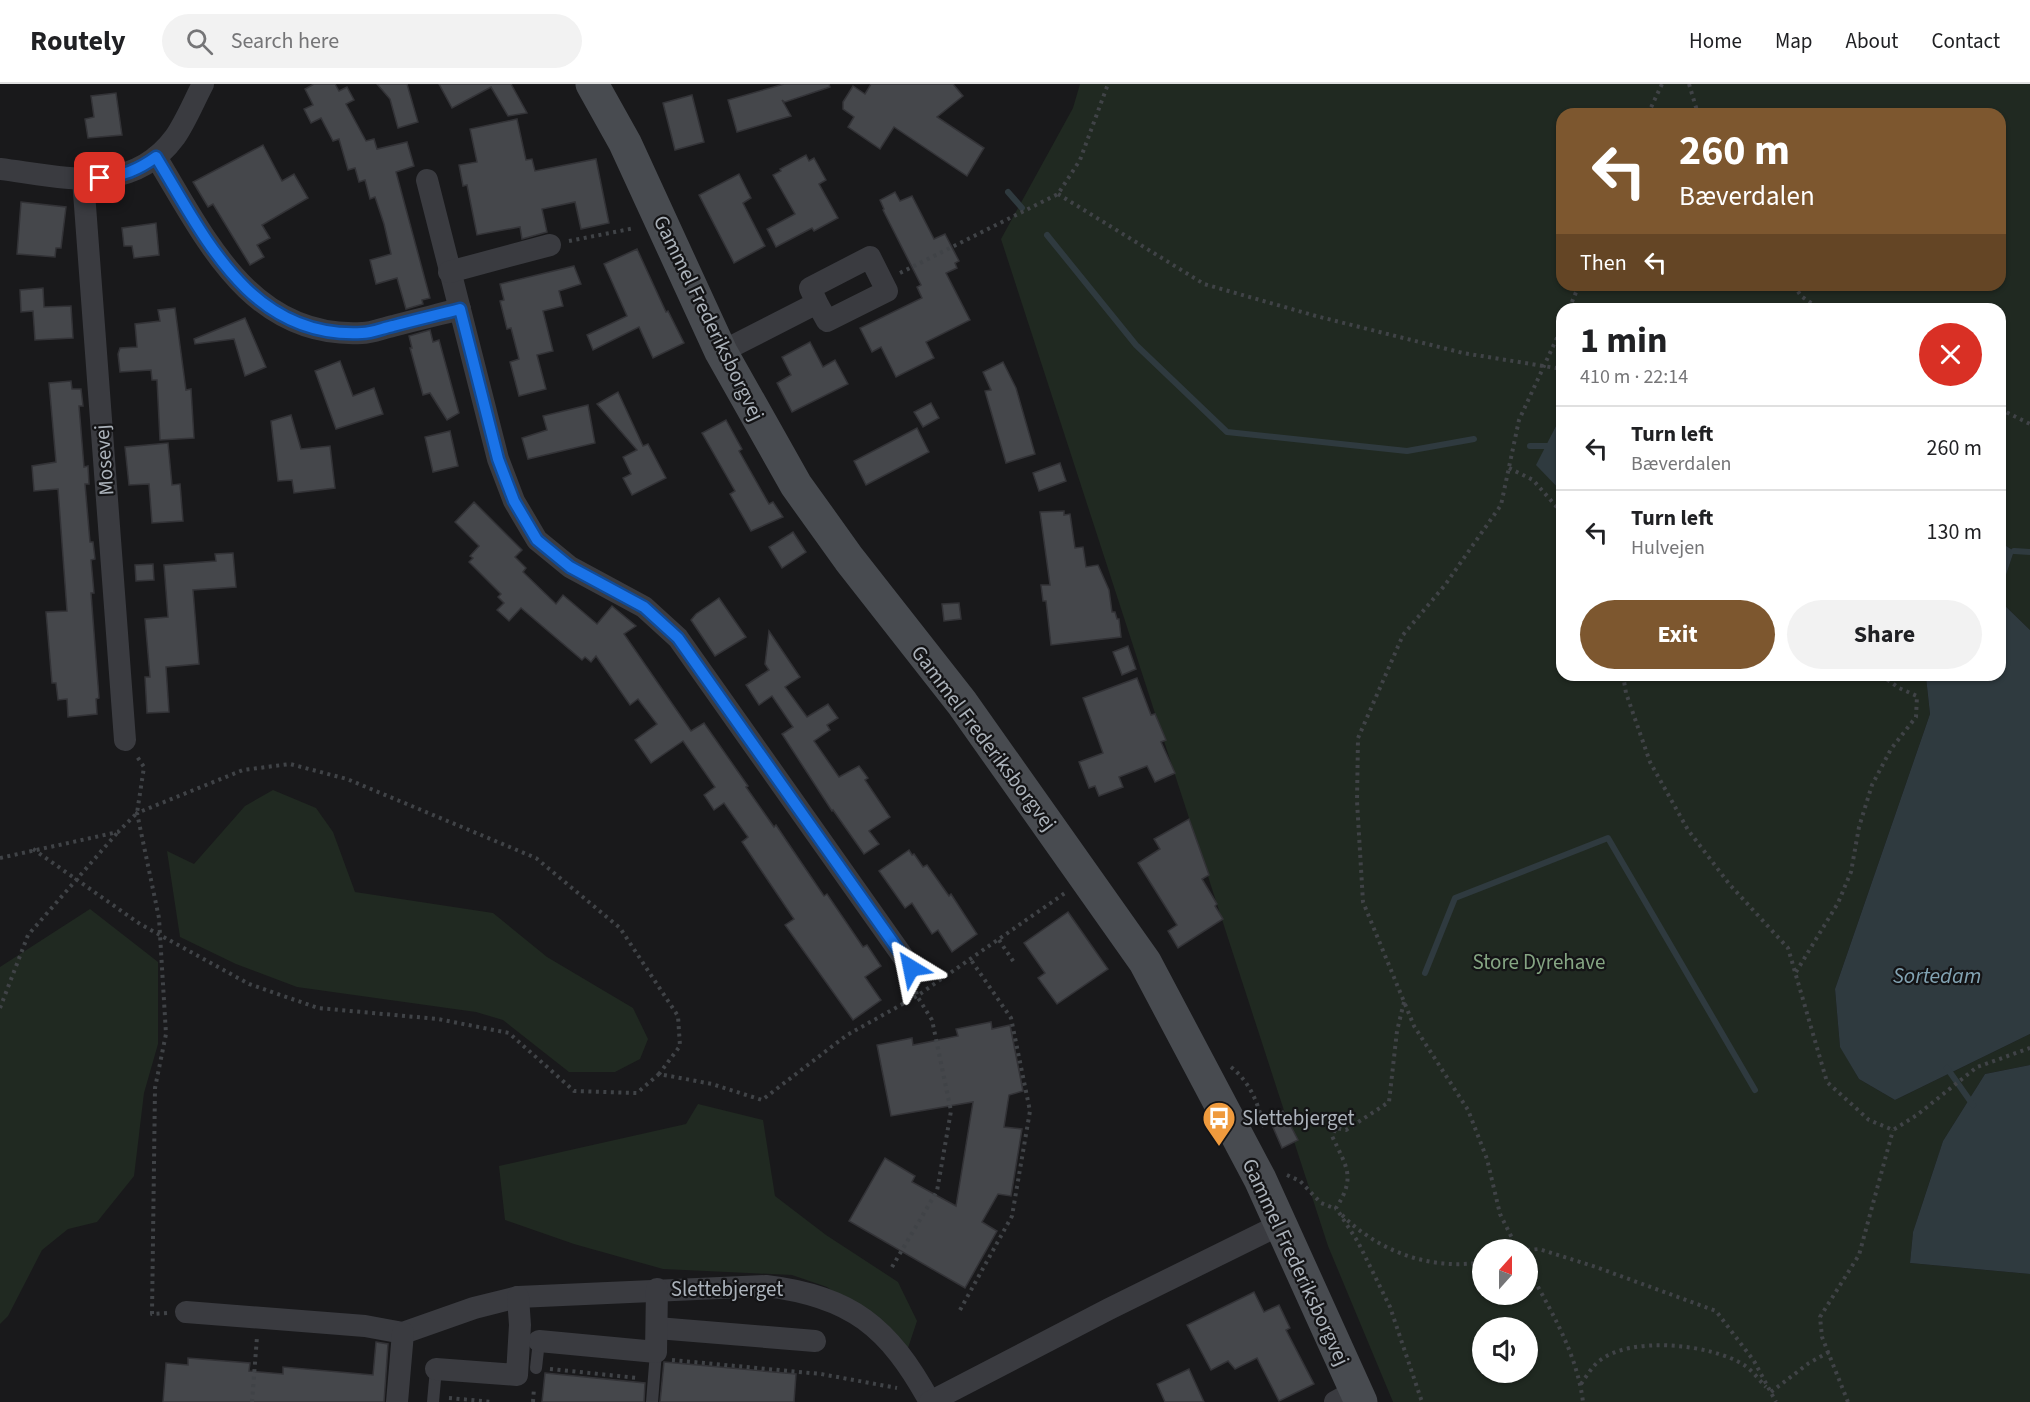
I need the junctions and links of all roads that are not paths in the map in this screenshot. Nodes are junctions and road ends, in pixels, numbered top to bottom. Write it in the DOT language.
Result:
graph roads {
  1 [pos="203,84"];
  2 [pos="592,84"];
  3 [pos="156,157"];
  4 [pos="0,169"];
  5 [pos="83,179"];
  6 [pos="427,180"];
  7 [pos="550,245"];
  8 [pos="449,272"];
  9 [pos="818,303"];
  10 [pos="460,309"];
  11 [pos="721,352"];
  12 [pos="125,740"];
  13 [pos="911,968"];
  14 [pos="1281,1224"];
  15 [pos="657,1289"];
  16 [pos="518,1297"];
  17 [pos="186,1312"];
  18 [pos="657,1328"];
  19 [pos="403,1334"];
  20 [pos="539,1341"];
  21 [pos="815,1341"];
  22 [pos="656,1355"];
  23 [pos="536,1368"];
  24 [pos="436,1369"];
  25 [pos="927,1397"];
  26 [pos="1350,1398"];
  27 [pos="433,1399"];
  28 [pos="397,1402"];
  29 [pos="652,1402"];
  1 -- 3 [label="street"];
  2 -- 11 [label="street, Gammel Frederiksborgvej"];
  3 -- 5 [label="street"];
  3 -- 10 [label="street"];
  4 -- 5 [label="street"];
  5 -- 12 [label="street, Mosevej"];
  6 -- 8 [label="street"];
  7 -- 8 [label="street"];
  8 -- 10 [label="street"];
  9 -- 9 [label="street"];
  9 -- 11 [label="street"];
  10 -- 13 [label="street"];
  11 -- 14 [label="street, Gammel Frederiksborgvej"];
  14 -- 25 [label="street"];
  14 -- 26 [label="street, Gammel Frederiksborgvej"];
  15 -- 16 [label="street, Slettebjerget"];
  15 -- 18 [label="street, Slettebjerget"];
  15 -- 25 [label="street, Slettebjerget"];
  16 -- 19 [label="street, Slettebjerget"];
  16 -- 24 [label="street"];
  17 -- 19 [label="street"];
  18 -- 21 [label="street, Slettebjerget"];
  18 -- 22 [label="street, Slettebjerget"];
  19 -- 28 [label="street"];
  20 -- 22 [label="street"];
  20 -- 23 [label="lane"];
  22 -- 29 [label="lane"];
  24 -- 27 [label="lane"];
}
